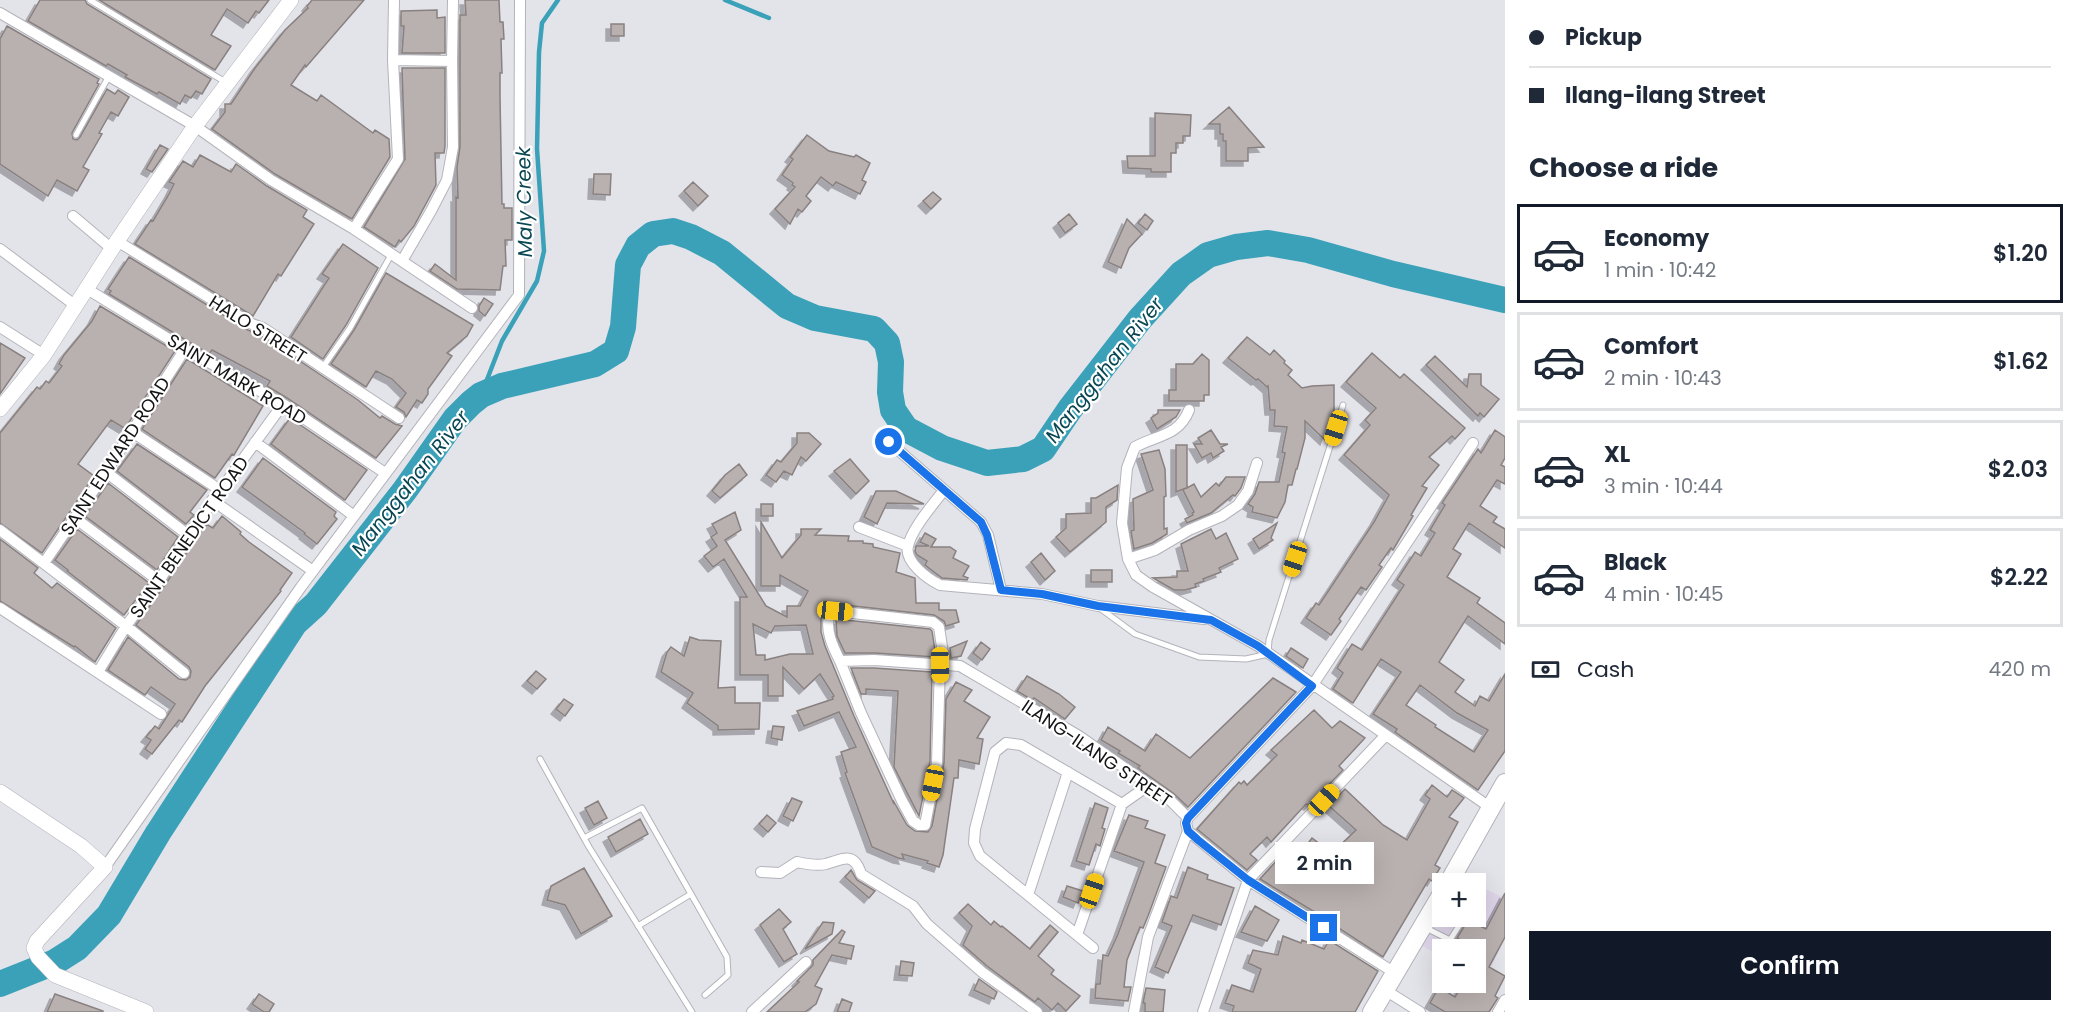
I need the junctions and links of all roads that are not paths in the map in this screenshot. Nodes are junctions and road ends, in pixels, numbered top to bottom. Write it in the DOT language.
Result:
graph roads {
  1 [pos="90,0"];
  2 [pos="291,0"];
  3 [pos="394,0"];
  4 [pos="453,0"];
  5 [pos="520,0"];
  6 [pos="0,13"];
  7 [pos="393,60"];
  8 [pos="452,61"];
  9 [pos="109,76"];
  10 [pos="228,83"];
  11 [pos="195,126"];
  12 [pos="76,135"];
  13 [pos="73,216"];
  14 [pos="354,229"];
  15 [pos="115,245"];
  16 [pos="0,249"];
  17 [pos="397,258"];
  18 [pos="87,289"];
  19 [pos="76,306"];
  20 [pos="472,308"];
  21 [pos="0,327"];
  22 [pos="185,349"];
  23 [pos="44,355"];
  24 [pos="322,369"];
  25 [pos="283,404"];
  26 [pos="1343,405"];
  27 [pos="0,409"];
  28 [pos="1189,410"];
  29 [pos="399,418"];
  30 [pos="131,431"];
  31 [pos="255,442"];
  32 [pos="889,442"];
  33 [pos="1473,443"];
  34 [pos="1257,463"];
  35 [pos="106,472"];
  36 [pos="385,473"];
  37 [pos="220,490"];
  38 [pos="944,490"];
  39 [pos="212,500"];
  40 [pos="354,516"];
  41 [pos="75,518"];
  42 [pos="859,527"];
  43 [pos="0,530"];
  44 [pos="188,535"];
  45 [pos="908,546"];
  46 [pos="1128,559"];
  47 [pos="44,563"];
  48 [pos="313,571"];
  49 [pos="159,581"];
  50 [pos="1001,590"];
  51 [pos="1098,606"];
  52 [pos="0,608"];
  53 [pos="1211,620"];
  54 [pos="126,626"];
  55 [pos="1268,654"];
  56 [pos="840,661"];
  57 [pos="940,665"];
  58 [pos="98,672"];
  59 [pos="184,673"];
  60 [pos="1312,686"];
  61 [pos="161,714"];
  62 [pos="1385,736"];
  63 [pos="540,759"];
  64 [pos="1068,772"];
  65 [pos="1505,783"];
  66 [pos="1149,785"];
  67 [pos="0,792"];
  68 [pos="1122,804"];
  69 [pos="1491,808"];
  70 [pos="1188,818"];
  71 [pos="1188,831"];
  72 [pos="584,838"];
  73 [pos="105,867"];
  74 [pos="761,872"];
  75 [pos="1454,873"];
  76 [pos="1248,880"];
  77 [pos="691,894"];
  78 [pos="1028,895"];
  79 [pos="1432,910"];
  80 [pos="638,926"];
  81 [pos="1422,926"];
  82 [pos="1458,927"];
  83 [pos="1077,935"];
  84 [pos="1093,948"];
  85 [pos="806,962"];
  86 [pos="1395,973"];
  87 [pos="1385,990"];
  88 [pos="705,995"];
  89 [pos="1505,1000"];
  90 [pos="146,1012"];
  91 [pos="692,1012"];
  92 [pos="752,1012"];
  93 [pos="1037,1012"];
  94 [pos="1134,1012"];
  95 [pos="1203,1012"];
  96 [pos="1372,1012"];
  97 [pos="1420,1012"];
  98 [pos="1498,1012"];
  1 -- 10 [label="lane"];
  2 -- 10 [label="street"];
  3 -- 7 [label="street"];
  4 -- 8 [label="street"];
  5 -- 36 [label="street"];
  6 -- 9 [label="street"];
  7 -- 8 [label="street"];
  7 -- 14 [label="street"];
  8 -- 17 [label="street"];
  9 -- 11 [label="street"];
  9 -- 12 [label="lane"];
  10 -- 11 [label="street"];
  11 -- 14 [label="street"];
  11 -- 15 [label="street"];
  13 -- 15 [label="street, HALO STREET"];
  14 -- 17 [label="street"];
  15 -- 18 [label="street"];
  15 -- 24 [label="street, HALO STREET"];
  16 -- 19 [label="street"];
  17 -- 20 [label="street"];
  17 -- 24 [label="lane"];
  18 -- 19 [label="street"];
  18 -- 22 [label="street, SAINT MARK ROAD"];
  19 -- 23 [label="street"];
  21 -- 23 [label="street"];
  22 -- 25 [label="street, SAINT MARK ROAD"];
  22 -- 30 [label="street, SAINT EDWARD ROAD"];
  23 -- 27 [label="street"];
  24 -- 29 [label="street, HALO STREET"];
  25 -- 31 [label="street, SAINT BENEDICT ROAD"];
  25 -- 36 [label="street, SAINT MARK ROAD"];
  26 -- 55 [label="lane"];
  28 -- 46 [label="street"];
  30 -- 35 [label="street, SAINT EDWARD ROAD"];
  30 -- 37 [label="street"];
  31 -- 37 [label="street, SAINT BENEDICT ROAD"];
  31 -- 40 [label="street"];
  32 -- 38 [label="street"];
  33 -- 60 [label="street"];
  34 -- 46 [label="street"];
  35 -- 41 [label="street, SAINT EDWARD ROAD"];
  35 -- 44 [label="street"];
  36 -- 40 [label="street"];
  37 -- 39 [label="street, SAINT BENEDICT ROAD"];
  38 -- 45 [label="street"];
  38 -- 50 [label="street"];
  39 -- 44 [label="street, SAINT BENEDICT ROAD"];
  39 -- 48 [label="street"];
  40 -- 48 [label="street"];
  41 -- 47 [label="street, SAINT EDWARD ROAD"];
  41 -- 49 [label="street"];
  42 -- 45 [label="street"];
  43 -- 47 [label="street"];
  44 -- 49 [label="street, SAINT BENEDICT ROAD"];
  45 -- 50 [label="street"];
  46 -- 53 [label="street"];
  47 -- 54 [label="street"];
  48 -- 73 [label="street"];
  49 -- 54 [label="street, SAINT BENEDICT ROAD"];
  50 -- 51 [label="street"];
  51 -- 53 [label="street"];
  51 -- 55 [label="lane"];
  52 -- 58 [label="street"];
  53 -- 55 [label="street"];
  54 -- 58 [label="street, SAINT BENEDICT ROAD"];
  54 -- 59 [label="street"];
  55 -- 60 [label="street"];
  56 -- 57 [label="street"];
  56 -- 57 [label="street"];
  56 -- 57 [label="street"];
  57 -- 66 [label="street, ILANG-ILANG STREET"];
  58 -- 61 [label="street"];
  60 -- 62 [label="street"];
  60 -- 70 [label="street"];
  62 -- 69 [label="street"];
  62 -- 76 [label="street"];
  63 -- 72 [label="lane"];
  64 -- 68 [label="street"];
  64 -- 78 [label="street"];
  64 -- 78 [label="street"];
  65 -- 69 [label="main road"];
  66 -- 68 [label="street"];
  66 -- 70 [label="street, ILANG-ILANG STREET"];
  67 -- 73 [label="street"];
  68 -- 83 [label="street"];
  69 -- 75 [label="main road"];
  70 -- 71 [label="street, ILANG-ILANG STREET"];
  71 -- 76 [label="street"];
  71 -- 94 [label="street"];
  72 -- 77 [label="lane"];
  72 -- 80 [label="lane"];
  73 -- 90 [label="street"];
  74 -- 93 [label="street"];
  76 -- 86 [label="street"];
  76 -- 95 [label="street"];
  77 -- 80 [label="lane"];
  77 -- 88 [label="lane"];
  78 -- 83 [label="street"];
  79 -- 81 [label="main road"];
  80 -- 91 [label="lane"];
  81 -- 82 [label="lane"];
  81 -- 86 [label="main road"];
  83 -- 84 [label="street"];
  85 -- 92 [label="street"];
  86 -- 87 [label="main road"];
  87 -- 96 [label="main road"];
  87 -- 97 [label="street"];
  89 -- 98 [label="street"];
}
